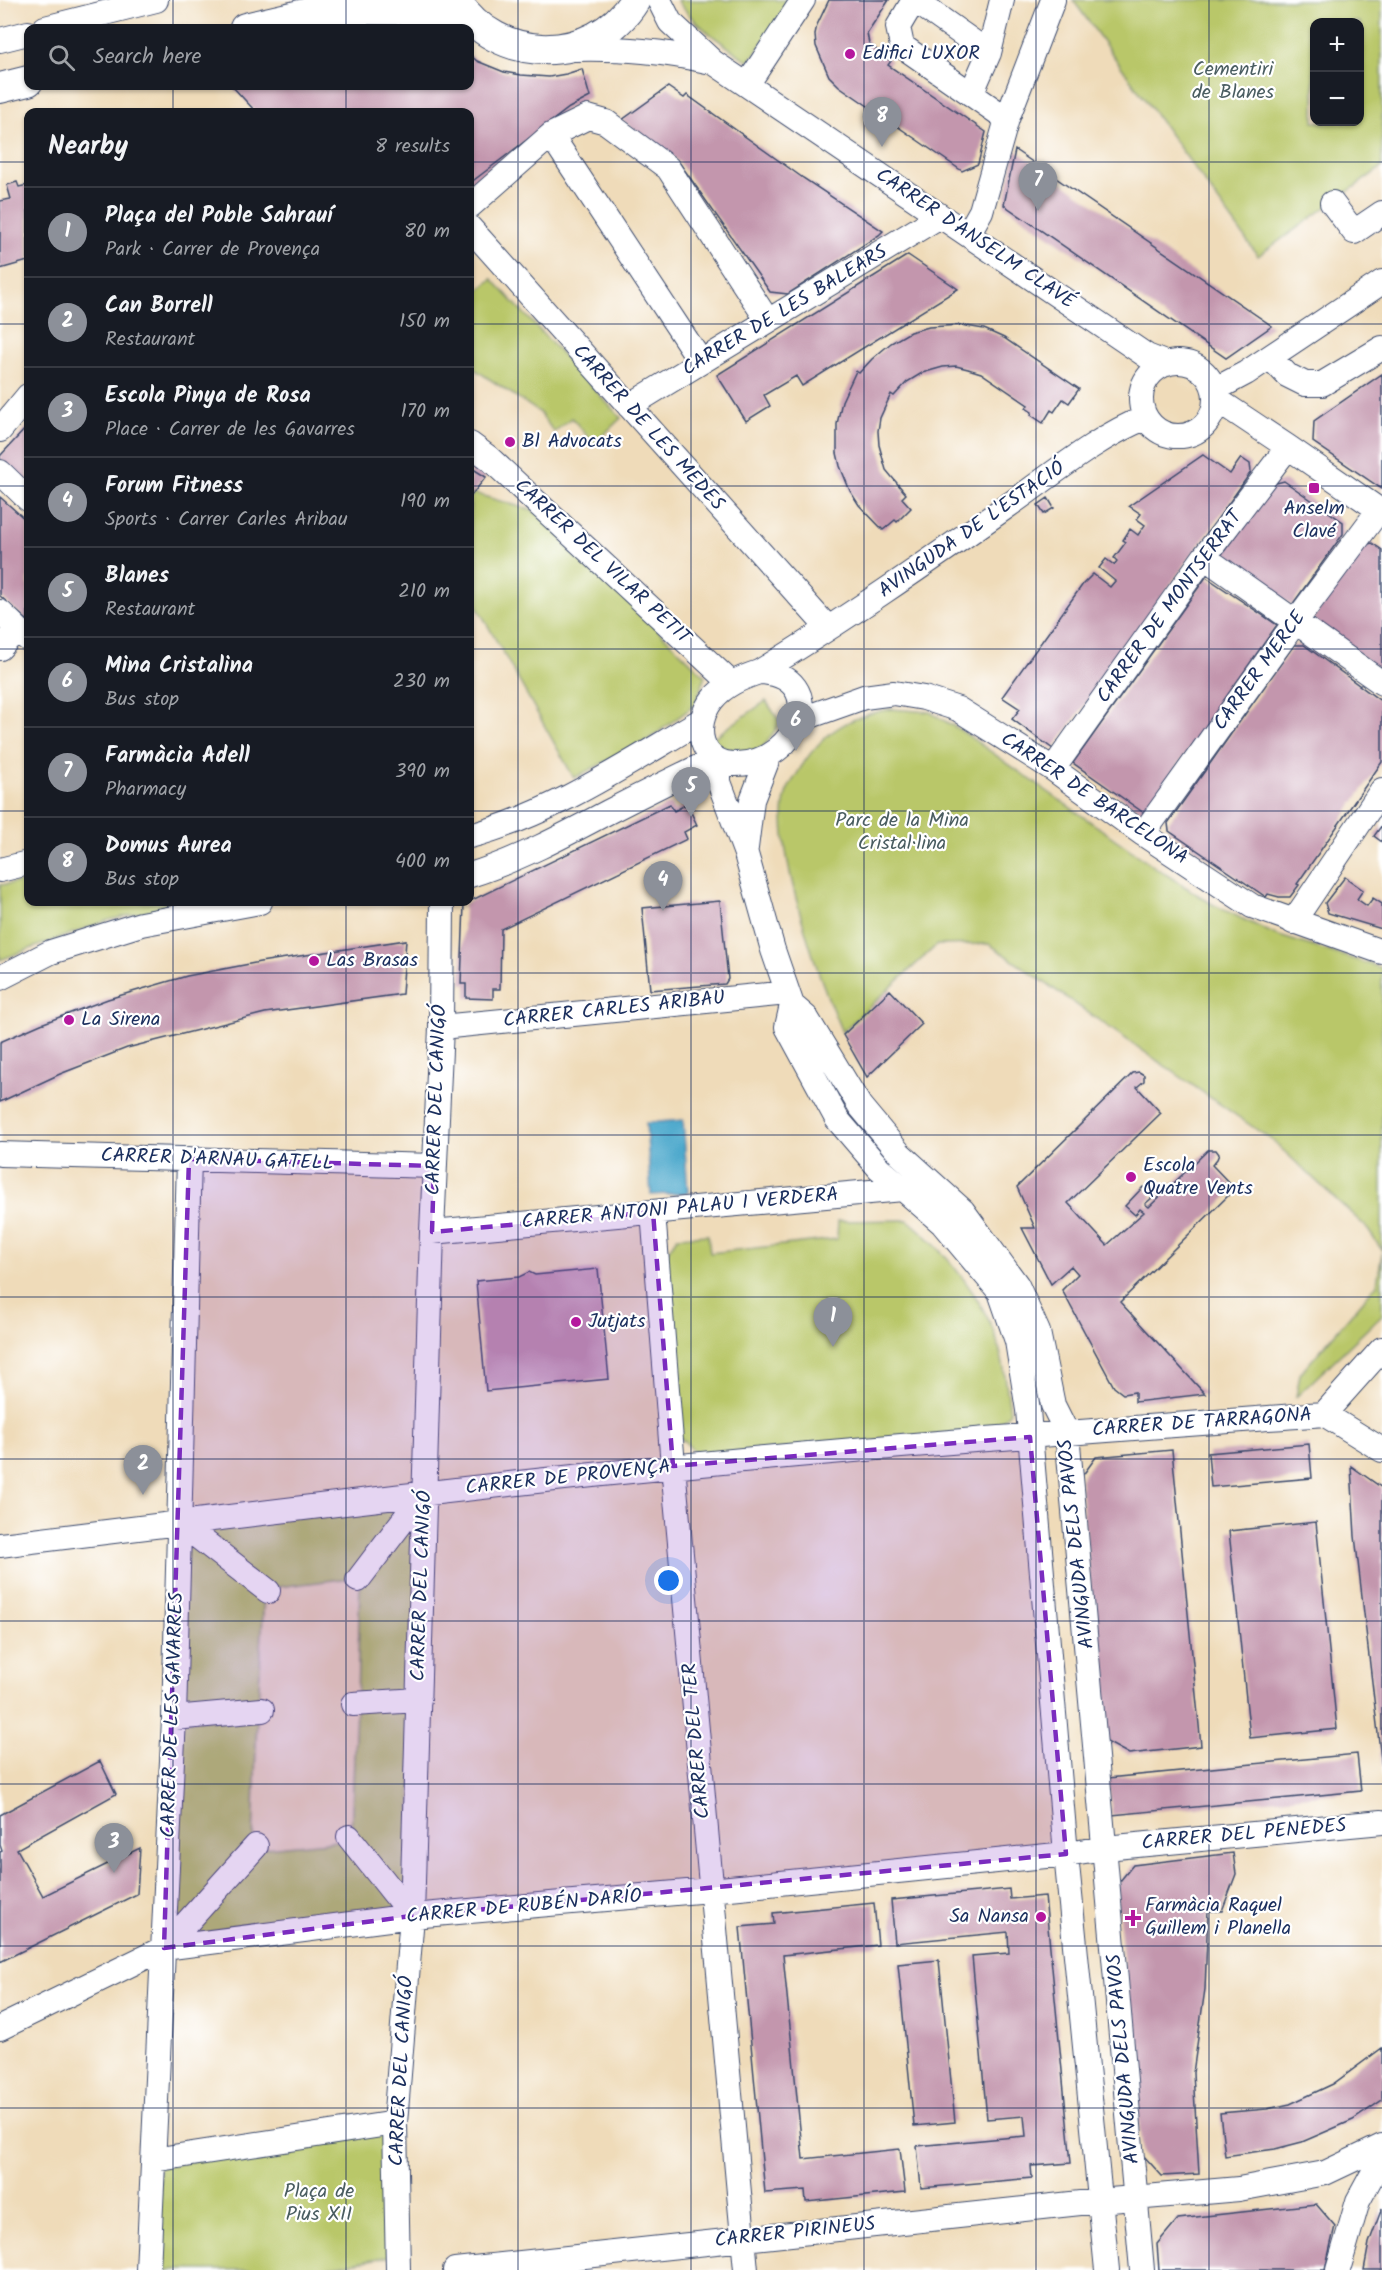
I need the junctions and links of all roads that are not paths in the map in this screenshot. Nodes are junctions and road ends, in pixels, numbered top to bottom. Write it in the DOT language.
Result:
graph roads {
  1 [pos="156,0"];
  2 [pos="635,0"];
  3 [pos="659,0"];
  4 [pos="803,0"];
  5 [pos="914,0"];
  6 [pos="1002,0"];
  7 [pos="1053,0"];
  8 [pos="332,3"];
  9 [pos="464,10"];
  10 [pos="61,24"];
  11 [pos="259,24"];
  12 [pos="24,34"];
  13 [pos="0,40"];
  14 [pos="563,49"];
  15 [pos="989,53"];
  16 [pos="713,62"];
  17 [pos="24,82"];
  18 [pos="747,85"];
  19 [pos="0,88"];
  20 [pos="971,94"];
  21 [pos="1007,119"];
  22 [pos="551,135"];
  23 [pos="474,202"];
  24 [pos="1332,202"];
  25 [pos="1382,213"];
  26 [pos="940,216"];
  27 [pos="474,232"];
  28 [pos="968,234"];
  29 [pos="1382,282"];
  30 [pos="768,321"];
  31 [pos="1382,348"];
  32 [pos="1270,357"];
  33 [pos="701,362"];
  34 [pos="1154,366"];
  35 [pos="1215,395"];
  36 [pos="24,401"];
  37 [pos="629,406"];
  38 [pos="1145,418"];
  39 [pos="0,430"];
  40 [pos="474,447"];
  41 [pos="1288,447"];
  42 [pos="0,472"];
  43 [pos="24,495"];
  44 [pos="1380,511"];
  45 [pos="1204,557"];
  46 [pos="1296,621"];
  47 [pos="15,627"];
  48 [pos="828,628"];
  49 [pos="802,646"];
  50 [pos="0,648"];
  51 [pos="759,672"];
  52 [pos="731,683"];
  53 [pos="1382,683"];
  54 [pos="797,692"];
  55 [pos="702,720"];
  56 [pos="799,720"];
  57 [pos="769,756"];
  58 [pos="717,760"];
  59 [pos="1053,769"];
  60 [pos="1382,790"];
  61 [pos="1143,834"];
  62 [pos="474,835"];
  63 [pos="746,854"];
  64 [pos="0,861"];
  65 [pos="24,862"];
  66 [pos="24,863"];
  67 [pos="0,870"];
  68 [pos="474,874"];
  69 [pos="238,906"];
  70 [pos="442,906"];
  71 [pos="1293,922"];
  72 [pos="1382,952"];
  73 [pos="0,978"];
  74 [pos="790,999"];
  75 [pos="441,1027"];
  76 [pos="0,1154"];
  77 [pos="189,1159"];
  78 [pos="434,1166"];
  79 [pos="926,1179"];
  80 [pos="903,1189"];
  81 [pos="653,1212"];
  82 [pos="432,1232"];
  83 [pos="1382,1349"];
  84 [pos="1324,1414"];
  85 [pos="1067,1433"];
  86 [pos="1030,1437"];
  87 [pos="1382,1450"];
  88 [pos="673,1467"];
  89 [pos="424,1493"];
  90 [pos="180,1523"];
  91 [pos="0,1545"];
  92 [pos="358,1580"];
  93 [pos="268,1591"];
  94 [pos="419,1700"];
  95 [pos="353,1704"];
  96 [pos="262,1710"];
  97 [pos="174,1718"];
  98 [pos="1382,1822"];
  99 [pos="349,1837"];
  100 [pos="256,1846"];
  101 [pos="1105,1848"];
  102 [pos="1066,1854"];
  103 [pos="710,1890"];
  104 [pos="412,1916"];
  105 [pos="164,1948"];
  106 [pos="0,2028"];
  107 [pos="395,2123"];
  108 [pos="1382,2146"];
  109 [pos="1382,2157"];
  110 [pos="153,2160"];
  111 [pos="1136,2199"];
  112 [pos="1099,2201"];
  113 [pos="743,2239"];
  114 [pos="148,2270"];
  115 [pos="398,2270"];
  116 [pos="455,2270"];
  117 [pos="746,2270"];
  118 [pos="1107,2270"];
  119 [pos="1142,2270"];
  120 [pos="1338,2270"];
  1 -- 10 [label="street"];
  2 -- 14 [label="main road"];
  3 -- 16 [label="street, CARRER D'ANSELM CLAVÉ"];
  4 -- 18 [label="street"];
  5 -- 15 [label="street"];
  5 -- 20 [label="street"];
  6 -- 15 [label="street"];
  7 -- 21 [label="street"];
  8 -- 9 [label="main road"];
  8 -- 11 [label="main road"];
  9 -- 14 [label="main road"];
  12 -- 13 [label="street"];
  14 -- 16 [label="street, CARRER D'ANSELM CLAVÉ"];
  15 -- 20 [label="street"];
  16 -- 18 [label="street, CARRER D'ANSELM CLAVÉ"];
  17 -- 19 [label="main road"];
  18 -- 26 [label="street, CARRER D'ANSELM CLAVÉ"];
  20 -- 21 [label="street"];
  21 -- 28 [label="street"];
  22 -- 23 [label="street"];
  22 -- 30 [label="street"];
  22 -- 33 [label="street"];
  24 -- 25 [label="street"];
  26 -- 28 [label="street, CARRER D'ANSELM CLAVÉ"];
  26 -- 30 [label="street, CARRER DE LES BALEARS"];
  27 -- 37 [label="street, CARRER DE LES MEDES"];
  28 -- 34 [label="street, CARRER D'ANSELM CLAVÉ"];
  29 -- 32 [label="street"];
  30 -- 33 [label="street, CARRER DE LES BALEARS"];
  31 -- 32 [label="street"];
  32 -- 35 [label="street"];
  33 -- 37 [label="street, CARRER DE LES BALEARS"];
  34 -- 35 [label="street, CARRER D'ANSELM CLAVÉ"];
  34 -- 38 [label="street"];
  35 -- 38 [label="street"];
  35 -- 41 [label="street, CARRER D'ANSELM CLAVÉ"];
  36 -- 39 [label="street"];
  37 -- 48 [label="street, CARRER DE LES MEDES"];
  38 -- 48 [label="street, AVINGUDA DE L'ESTACIÓ"];
  40 -- 52 [label="street, CARRER DEL VILAR PETIT"];
  41 -- 44 [label="street, CARRER D'ANSELM CLAVÉ"];
  41 -- 45 [label="street, CARRER DE MONTSERRAT"];
  42 -- 43 [label="street"];
  44 -- 46 [label="street, CARRER MERCE"];
  45 -- 46 [label="street"];
  45 -- 59 [label="street, CARRER DE MONTSERRAT"];
  46 -- 53 [label="street"];
  46 -- 61 [label="street, CARRER MERCE"];
  47 -- 50 [label="street"];
  48 -- 49 [label="street, AVINGUDA DE L'ESTACIÓ"];
  49 -- 51 [label="street, AVINGUDA DE L'ESTACIÓ"];
  49 -- 54 [label="street"];
  51 -- 52 [label="street"];
  51 -- 54 [label="street"];
  52 -- 55 [label="street"];
  54 -- 56 [label="street"];
  55 -- 58 [label="street"];
  55 -- 62 [label="street"];
  56 -- 57 [label="street"];
  56 -- 59 [label="street, CARRER DE BARCELONA"];
  57 -- 58 [label="street"];
  57 -- 63 [label="street, AVINGUDA DELS PAVOS"];
  58 -- 63 [label="street, AVINGUDA DELS PAVOS"];
  58 -- 68 [label="street"];
  59 -- 61 [label="street, CARRER DE BARCELONA"];
  60 -- 71 [label="street"];
  61 -- 71 [label="street, CARRER DE BARCELONA"];
  63 -- 74 [label="street, AVINGUDA DELS PAVOS"];
  64 -- 65 [label="street"];
  66 -- 67 [label="street"];
  69 -- 73 [label="street"];
  70 -- 75 [label="street, CARRER DEL CANIGÓ"];
  71 -- 72 [label="street, CARRER DE BARCELONA"];
  74 -- 75 [label="street, CARRER CARLES ARIBAU"];
  74 -- 79 [label="street, AVINGUDA DELS PAVOS"];
  74 -- 80 [label="street, AVINGUDA DELS PAVOS"];
  75 -- 78 [label="street, CARRER DEL CANIGÓ"];
  76 -- 77 [label="street, CARRER D'ARNAU GATELL"];
  77 -- 78 [label="street, CARRER D'ARNAU GATELL"];
  77 -- 90 [label="street, CARRER DE LES GAVARRES"];
  78 -- 82 [label="street, CARRER DEL CANIGÓ"];
  79 -- 80 [label="street, CARRER ANTONI PALAU I VERDERA"];
  79 -- 85 [label="street, AVINGUDA DELS PAVOS"];
  80 -- 81 [label="street, CARRER ANTONI PALAU I VERDERA"];
  80 -- 86 [label="street, AVINGUDA DELS PAVOS"];
  81 -- 82 [label="street, CARRER ANTONI PALAU I VERDERA"];
  81 -- 88 [label="street, CARRER DEL TER"];
  82 -- 89 [label="street, CARRER DEL CANIGÓ"];
  83 -- 84 [label="street, CARRER DE TARRAGONA"];
  84 -- 85 [label="street, CARRER DE TARRAGONA"];
  84 -- 87 [label="street"];
  85 -- 86 [label="street, CARRER DE TARRAGONA"];
  85 -- 101 [label="street, AVINGUDA DELS PAVOS"];
  86 -- 88 [label="street, CARRER DE PROVENÇA"];
  86 -- 102 [label="street, AVINGUDA DELS PAVOS"];
  88 -- 89 [label="street, CARRER DE PROVENÇA"];
  88 -- 103 [label="street, CARRER DEL TER"];
  89 -- 90 [label="street, CARRER DE PROVENÇA"];
  89 -- 92 [label="street"];
  89 -- 94 [label="street, CARRER DEL CANIGÓ"];
  90 -- 91 [label="street, CARRER DE PROVENÇA"];
  90 -- 93 [label="street"];
  90 -- 97 [label="street, CARRER DE LES GAVARRES"];
  94 -- 95 [label="street"];
  94 -- 104 [label="street, CARRER DEL CANIGÓ"];
  96 -- 97 [label="street"];
  97 -- 105 [label="street, CARRER DE LES GAVARRES"];
  98 -- 101 [label="street, CARRER DEL PENEDES"];
  99 -- 104 [label="street"];
  100 -- 105 [label="street"];
  101 -- 102 [label="street"];
  101 -- 111 [label="street, AVINGUDA DELS PAVOS"];
  102 -- 103 [label="street, CARRER DE RUBÉN DARÍO"];
  102 -- 112 [label="street, AVINGUDA DELS PAVOS"];
  103 -- 104 [label="street, CARRER DE RUBÉN DARÍO"];
  103 -- 113 [label="street, CARRER DEL TER"];
  104 -- 105 [label="street, CARRER DE RUBÉN DARÍO"];
  104 -- 107 [label="street, CARRER DEL CANIGÓ"];
  105 -- 106 [label="street, CARRER DE RUBÉN DARÍO"];
  105 -- 110 [label="street, CARRER DE LES GAVARRES"];
  107 -- 110 [label="street"];
  107 -- 115 [label="street, CARRER DEL CANIGÓ"];
  108 -- 111 [label="street, CARRER PIRINEUS"];
  109 -- 120 [label="street"];
  110 -- 114 [label="street, CARRER DE LES GAVARRES"];
  111 -- 112 [label="street, CARRER PIRINEUS"];
  111 -- 119 [label="street, AVINGUDA DELS PAVOS"];
  112 -- 113 [label="street, CARRER PIRINEUS"];
  112 -- 118 [label="street, AVINGUDA DELS PAVOS"];
  113 -- 116 [label="street, CARRER PIRINEUS"];
  113 -- 117 [label="street, CARRER DEL TER"];
}
